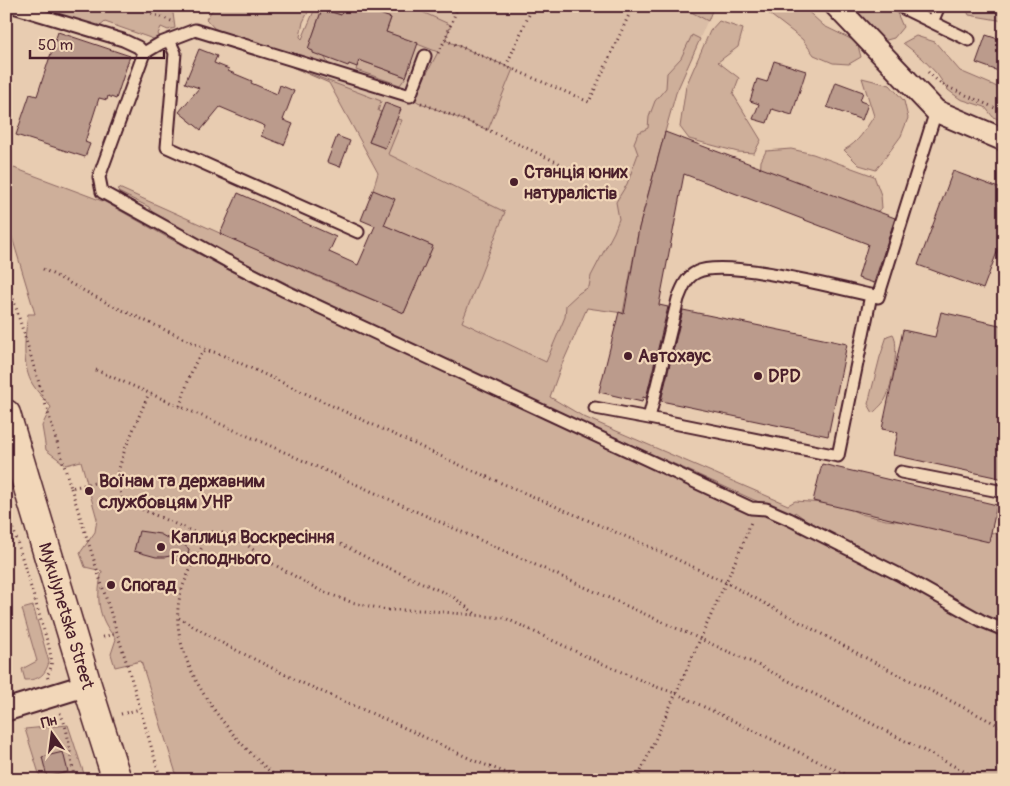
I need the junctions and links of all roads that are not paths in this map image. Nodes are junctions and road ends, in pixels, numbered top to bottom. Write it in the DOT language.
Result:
graph roads {
  1 [pos="10,6"];
  2 [pos="836,6"];
  3 [pos="899,6"];
  4 [pos="938,6"];
  5 [pos="932,22"];
  6 [pos="169,40"];
  7 [pos="969,40"];
  8 [pos="144,53"];
  9 [pos="430,58"];
  10 [pos="936,111"];
  11 [pos="1004,140"];
  12 [pos="358,232"];
  13 [pos="871,295"];
  14 [pos="595,408"];
  15 [pos="6,414"];
  16 [pos="649,418"];
  17 [pos="12,452"];
  18 [pos="901,472"];
  19 [pos="1004,492"];
  20 [pos="1004,630"];
  21 [pos="87,685"];
  22 [pos="6,710"];
  23 [pos="117,780"];
  1 -- 8 [label="lane"];
  2 -- 10 [label="street"];
  3 -- 5 [label="lane"];
  4 -- 5 [label="lane"];
  5 -- 7 [label="lane"];
  6 -- 8 [label="lane"];
  6 -- 9 [label="lane"];
  6 -- 12 [label="lane"];
  8 -- 20 [label="lane"];
  10 -- 11 [label="street"];
  10 -- 13 [label="lane"];
  13 -- 16 [label="lane"];
  13 -- 16 [label="lane"];
  14 -- 16 [label="lane"];
  15 -- 17 [label="main road, Mykulynetska Street"];
  17 -- 21 [label="main road, Mykulynetska Street"];
  18 -- 19 [label="lane"];
  21 -- 22 [label="street"];
  21 -- 23 [label="main road, Mykulynetska Street"];
}
